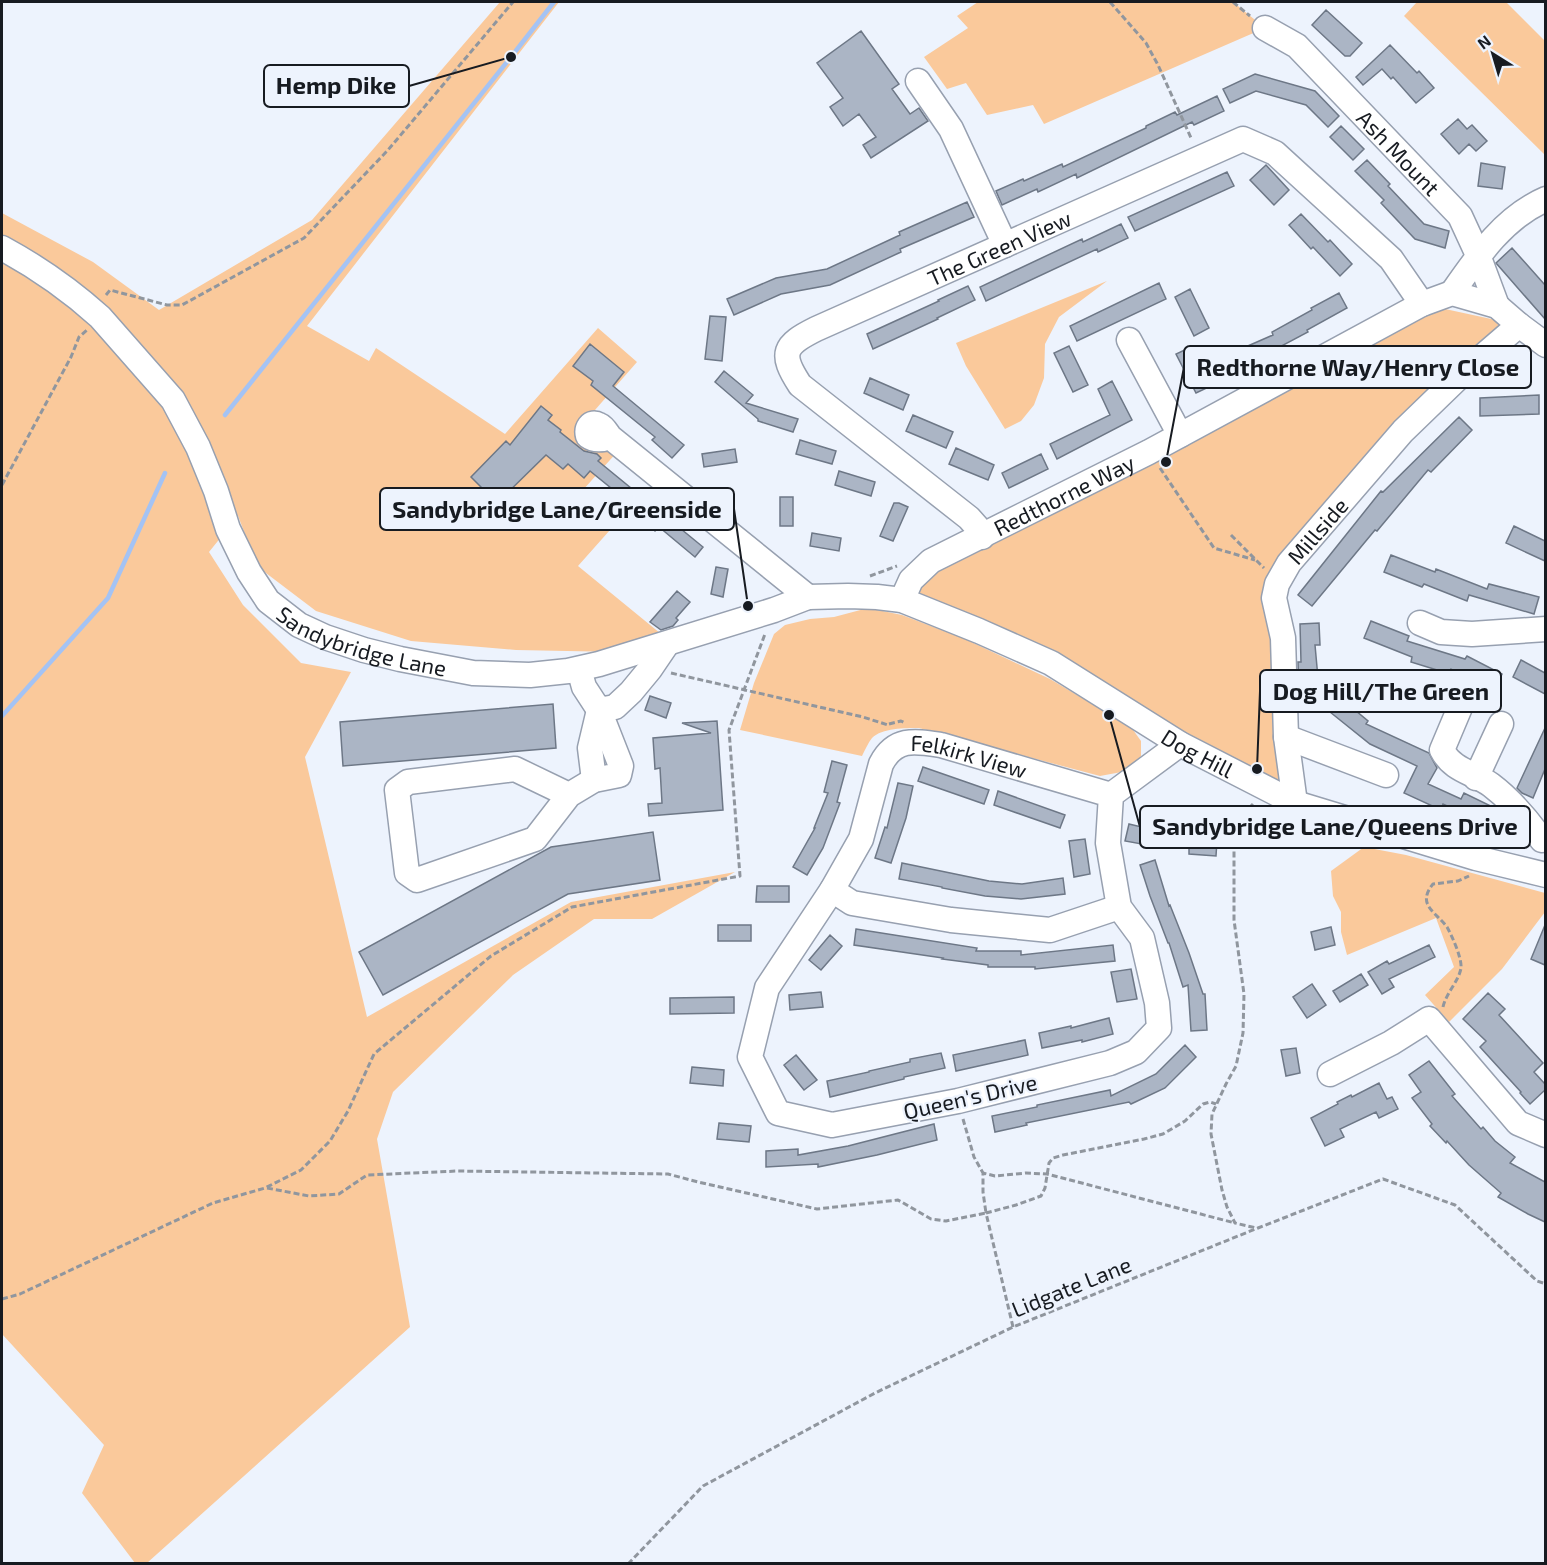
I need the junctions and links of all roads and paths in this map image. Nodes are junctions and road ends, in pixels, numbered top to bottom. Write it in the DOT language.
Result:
graph roads {
  1 [pos="513,2"];
  2 [pos="1110,2"];
  3 [pos="1264,28"];
  4 [pos="918,81"];
  5 [pos="1200,158"];
  6 [pos="1545,199"];
  7 [pos="1005,245"];
  8 [pos="2,248"];
  9 [pos="1478,255"];
  10 [pos="1452,293"];
  11 [pos="1422,304"];
  12 [pos="1497,306"];
  13 [pos="95,312"];
  14 [pos="1519,326"];
  15 [pos="1129,340"];
  16 [pos="1545,345"];
  17 [pos="1180,435"];
  18 [pos="610,437"];
  19 [pos="1149,452"];
  20 [pos="2,485"];
  21 [pos="1231,534"];
  22 [pos="982,537"];
  23 [pos="1255,560"];
  24 [pos="1279,581"];
  25 [pos="808,597"];
  26 [pos="902,600"];
  27 [pos="774,610"];
  28 [pos="1420,623"];
  29 [pos="1545,628"];
  30 [pos="667,644"];
  31 [pos="579,669"];
  32 [pos="650,669"];
  33 [pos="744,690"];
  34 [pos="1461,705"];
  35 [pos="599,710"];
  36 [pos="1501,724"];
  37 [pos="888,725"];
  38 [pos="1286,737"];
  39 [pos="1180,744"];
  40 [pos="1386,775"];
  41 [pos="1476,778"];
  42 [pos="1268,788"];
  43 [pos="569,795"];
  44 [pos="1111,795"];
  45 [pos="1295,803"];
  46 [pos="1544,836"];
  47 [pos="1476,858"];
  48 [pos="1540,874"];
  49 [pos="832,890"];
  50 [pos="1119,907"];
  51 [pos="1430,1019"];
  52 [pos="1330,1074"];
  53 [pos="958,1101"];
  54 [pos="1216,1104"];
  55 [pos="1545,1136"];
  56 [pos="983,1173"];
  57 [pos="1047,1174"];
  58 [pos="265,1188"];
  59 [pos="986,1213"];
  60 [pos="1235,1223"];
  61 [pos="1257,1228"];
  62 [pos="1545,1284"];
  63 [pos="2,1299"];
  64 [pos="1013,1327"];
  65 [pos="628,1563"];
  1 -- 13 [label="path"];
  2 -- 5 [label="path"];
  3 -- 9 [label="street, Ash Mount"];
  4 -- 7 [label="street"];
  5 -- 7 [label="street, The Green View"];
  5 -- 11 [label="street, The Green View"];
  6 -- 9 [label="street"];
  7 -- 22 [label="street, The Green View"];
  8 -- 13 [label="street, Sandybridge Lane"];
  9 -- 10 [label="street"];
  9 -- 12 [label="street, Ash Mount"];
  10 -- 11 [label="street, Redthorne Way"];
  10 -- 12 [label="street"];
  11 -- 17 [label="street, Redthorne Way"];
  12 -- 14 [label="street"];
  13 -- 20 [label="path"];
  13 -- 31 [label="street, Sandybridge Lane"];
  14 -- 16 [label="street"];
  14 -- 24 [label="street, Millside"];
  15 -- 17 [label="street"];
  17 -- 19 [label="street, Redthorne Way"];
  18 -- 25 [label="street"];
  19 -- 22 [label="street, Redthorne Way"];
  19 -- 23 [label="path"];
  21 -- 23 [label="path"];
  22 -- 26 [label="street, Redthorne Way"];
  23 -- 24 [label="path"];
  24 -- 38 [label="street, Millside"];
  25 -- 26 [label="street, Sandybridge Lane"];
  25 -- 27 [label="street, Sandybridge Lane"];
  26 -- 39 [label="street, Dog Hill"];
  27 -- 30 [label="street, Sandybridge Lane"];
  27 -- 33 [label="path"];
  28 -- 29 [label="street"];
  30 -- 31 [label="street, Sandybridge Lane"];
  30 -- 32 [label="street"];
  31 -- 35 [label="street"];
  32 -- 33 [label="path"];
  32 -- 35 [label="street"];
  33 -- 37 [label="path"];
  33 -- 58 [label="path"];
  34 -- 41 [label="street"];
  35 -- 43 [label="street"];
  36 -- 41 [label="street"];
  38 -- 40 [label="street"];
  38 -- 45 [label="street, Millside"];
  39 -- 42 [label="street, Dog Hill"];
  39 -- 44 [label="street"];
  41 -- 46 [label="street"];
  42 -- 45 [label="street, Dog Hill"];
  42 -- 54 [label="path"];
  43 -- 43 [label="street"];
  44 -- 49 [label="street, Felkirk View"];
  44 -- 50 [label="street, Queen's Drive"];
  45 -- 47 [label="street, Dog Hill"];
  46 -- 48 [label="street"];
  47 -- 48 [label="street, Dog Hill"];
  47 -- 51 [label="path"];
  49 -- 50 [label="street"];
  49 -- 53 [label="street, Queen's Drive"];
  50 -- 53 [label="street, Queen's Drive"];
  51 -- 52 [label="street"];
  51 -- 55 [label="street"];
  53 -- 56 [label="path"];
  54 -- 57 [label="path"];
  54 -- 60 [label="path"];
  56 -- 57 [label="path"];
  56 -- 59 [label="path"];
  57 -- 59 [label="path"];
  57 -- 60 [label="path"];
  58 -- 59 [label="path"];
  58 -- 63 [label="path"];
  59 -- 64 [label="path"];
  60 -- 61 [label="path"];
  61 -- 62 [label="path, Lidgate Lane"];
  61 -- 64 [label="path, Lidgate Lane"];
  64 -- 65 [label="path, Lidgate Lane"];
}
